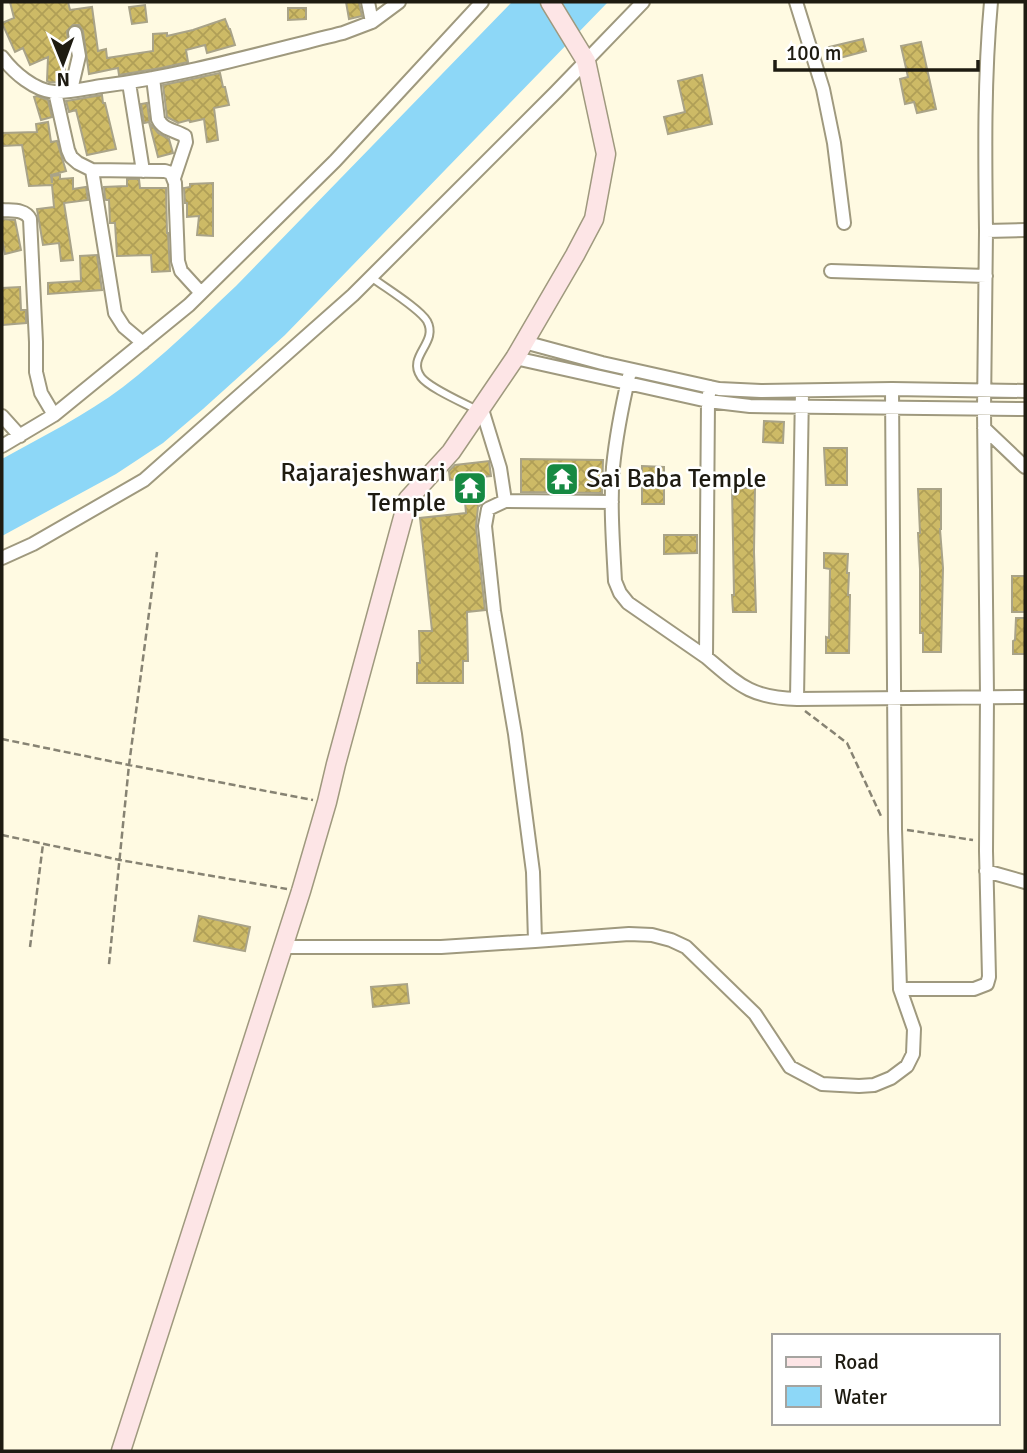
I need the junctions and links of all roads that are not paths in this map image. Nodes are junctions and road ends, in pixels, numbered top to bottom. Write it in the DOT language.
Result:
graph roads {
  1 [pos="368,2"];
  2 [pos="399,2"];
  3 [pos="482,2"];
  4 [pos="550,2"];
  5 [pos="643,2"];
  6 [pos="796,2"];
  7 [pos="991,2"];
  8 [pos="372,22"];
  9 [pos="75,33"];
  10 [pos="583,56"];
  11 [pos="2,57"];
  12 [pos="7,74"];
  13 [pos="153,78"];
  14 [pos="128,83"];
  15 [pos="71,90"];
  16 [pos="55,92"];
  17 [pos="92,170"];
  18 [pos="143,172"];
  19 [pos="174,178"];
  20 [pos="2,210"];
  21 [pos="844,223"];
  22 [pos="1025,230"];
  23 [pos="986,231"];
  24 [pos="831,271"];
  25 [pos="986,276"];
  26 [pos="371,277"];
  27 [pos="201,293"];
  28 [pos="143,343"];
  29 [pos="520,350"];
  30 [pos="631,369"];
  31 [pos="627,384"];
  32 [pos="710,387"];
  33 [pos="891,389"];
  34 [pos="802,391"];
  35 [pos="985,391"];
  36 [pos="1025,391"];
  37 [pos="708,401"];
  38 [pos="480,408"];
  39 [pos="801,408"];
  40 [pos="892,408"];
  41 [pos="1025,409"];
  42 [pos="984,410"];
  43 [pos="54,415"];
  44 [pos="2,416"];
  45 [pos="984,428"];
  46 [pos="20,436"];
  47 [pos="2,446"];
  48 [pos="1025,467"];
  49 [pos="505,501"];
  50 [pos="612,502"];
  51 [pos="2,558"];
  52 [pos="706,657"];
  53 [pos="987,696"];
  54 [pos="1025,697"];
  55 [pos="894,698"];
  56 [pos="797,699"];
  57 [pos="986,871"];
  58 [pos="1025,882"];
  59 [pos="535,941"];
  60 [pos="283,947"];
  61 [pos="900,989"];
  62 [pos="121,1451"];
  1 -- 8 [label="street"];
  2 -- 8 [label="street"];
  3 -- 27 [label="street"];
  4 -- 10 [label="street"];
  5 -- 10 [label="street"];
  6 -- 21 [label="street"];
  7 -- 23 [label="street"];
  8 -- 13 [label="street"];
  9 -- 15 [label="street"];
  10 -- 26 [label="street"];
  10 -- 29 [label="street"];
  11 -- 12 [label="street"];
  12 -- 16 [label="street"];
  13 -- 14 [label="street"];
  13 -- 19 [label="street"];
  14 -- 15 [label="street"];
  14 -- 18 [label="street"];
  15 -- 16 [label="street"];
  16 -- 17 [label="street"];
  17 -- 18 [label="street"];
  17 -- 28 [label="street"];
  18 -- 19 [label="street"];
  19 -- 27 [label="street"];
  20 -- 43 [label="street"];
  22 -- 23 [label="street"];
  23 -- 25 [label="street"];
  24 -- 25 [label="street"];
  25 -- 35 [label="street"];
  26 -- 38 [label="lane"];
  26 -- 51 [label="street"];
  27 -- 28 [label="street"];
  28 -- 43 [label="street"];
  29 -- 30 [label="street"];
  29 -- 31 [label="street"];
  29 -- 38 [label="street"];
  30 -- 31 [label="street"];
  30 -- 32 [label="street"];
  31 -- 37 [label="street"];
  31 -- 50 [label="street"];
  32 -- 34 [label="street"];
  32 -- 37 [label="street"];
  33 -- 34 [label="street"];
  33 -- 35 [label="street"];
  33 -- 40 [label="street"];
  34 -- 39 [label="street"];
  35 -- 36 [label="street"];
  35 -- 42 [label="street"];
  37 -- 39 [label="street"];
  37 -- 52 [label="street"];
  38 -- 49 [label="street"];
  38 -- 60 [label="street"];
  39 -- 40 [label="street"];
  39 -- 56 [label="street"];
  40 -- 42 [label="street"];
  40 -- 55 [label="street"];
  41 -- 42 [label="street"];
  42 -- 45 [label="street"];
  43 -- 46 [label="street"];
  44 -- 46 [label="street"];
  45 -- 48 [label="street"];
  45 -- 53 [label="street"];
  46 -- 47 [label="street"];
  49 -- 50 [label="street"];
  49 -- 59 [label="street"];
  50 -- 52 [label="street"];
  52 -- 56 [label="street"];
  53 -- 54 [label="street"];
  53 -- 55 [label="street"];
  53 -- 57 [label="street"];
  55 -- 56 [label="street"];
  55 -- 61 [label="street"];
  57 -- 58 [label="street"];
  57 -- 61 [label="street"];
  59 -- 60 [label="street"];
  59 -- 61 [label="street"];
  60 -- 62 [label="street"];
}
